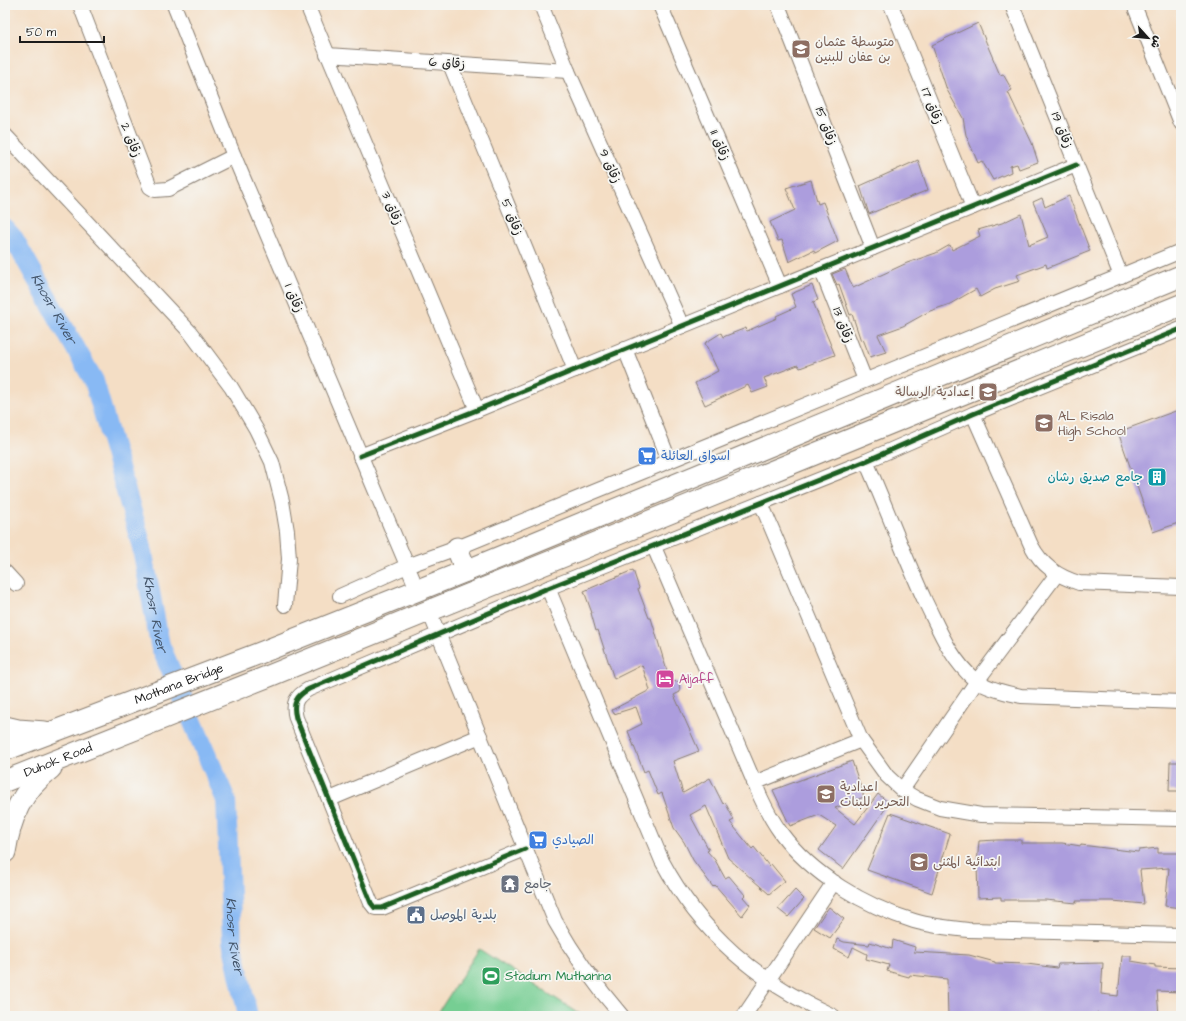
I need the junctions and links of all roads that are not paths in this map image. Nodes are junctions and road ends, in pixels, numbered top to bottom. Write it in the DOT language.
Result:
graph roads {
  1 [pos="80,5"];
  2 [pos="174,5"];
  3 [pos="307,5"];
  4 [pos="541,5"];
  5 [pos="660,5"];
  6 [pos="778,5"];
  7 [pos="891,5"];
  8 [pos="1012,5"];
  9 [pos="1134,5"];
  10 [pos="327,55"];
  11 [pos="450,64"];
  12 [pos="568,71"];
  13 [pos="1181,123"];
  14 [pos="5,135"];
  15 [pos="234,156"];
  16 [pos="1076,165"];
  17 [pos="973,207"];
  18 [pos="873,248"];
  19 [pos="1181,251"];
  20 [pos="821,269"];
  21 [pos="1121,276"];
  22 [pos="1181,276"];
  23 [pos="780,286"];
  24 [pos="1181,305"];
  25 [pos="682,326"];
  26 [pos="1181,329"];
  27 [pos="625,349"];
  28 [pos="574,370"];
  29 [pos="865,380"];
  30 [pos="477,410"];
  31 [pos="973,414"];
  32 [pos="360,456"];
  33 [pos="669,460"];
  34 [pos="866,460"];
  35 [pos="761,503"];
  36 [pos="654,547"];
  37 [pos="457,548"];
  38 [pos="407,566"];
  39 [pos="466,571"];
  40 [pos="5,572"];
  41 [pos="1057,574"];
  42 [pos="16,584"];
  43 [pos="1181,587"];
  44 [pos="548,588"];
  45 [pos="417,589"];
  46 [pos="340,596"];
  47 [pos="285,605"];
  48 [pos="429,611"];
  49 [pos="438,634"];
  50 [pos="977,681"];
  51 [pos="1181,702"];
  52 [pos="5,727"];
  53 [pos="49,733"];
  54 [pos="480,736"];
  55 [pos="111,740"];
  56 [pos="861,740"];
  57 [pos="5,750"];
  58 [pos="62,759"];
  59 [pos="5,781"];
  60 [pos="754,783"];
  61 [pos="902,790"];
  62 [pos="330,798"];
  63 [pos="1181,820"];
  64 [pos="525,850"];
  65 [pos="5,852"];
  66 [pos="834,882"];
  67 [pos="1181,935"];
  68 [pos="768,981"];
  69 [pos="622,1016"];
  70 [pos="744,1016"];
  71 [pos="833,1016"];
  1 -- 15 [label="street, زقاق 2"];
  2 -- 15 [label="street, زقاق 1"];
  3 -- 10 [label="street, زقاق 3"];
  4 -- 12 [label="street, زقاق 9"];
  5 -- 23 [label="street, زقاق 11"];
  6 -- 18 [label="street, زقاق 15"];
  7 -- 17 [label="street, زقاق 17"];
  8 -- 16 [label="street, زقاق 19"];
  9 -- 13 [label="street"];
  10 -- 11 [label="street, زقاق 6"];
  10 -- 30 [label="street, زقاق 3"];
  11 -- 12 [label="street, زقاق 6"];
  11 -- 28 [label="street, زقاق 5"];
  12 -- 25 [label="street, زقاق 9"];
  14 -- 47 [label="street"];
  15 -- 32 [label="street, زقاق 1"];
  16 -- 17 [label="street"];
  16 -- 21 [label="street, زقاق 19"];
  17 -- 18 [label="street"];
  18 -- 20 [label="street"];
  19 -- 21 [label="street"];
  20 -- 23 [label="street"];
  20 -- 29 [label="street, زقاق 13"];
  21 -- 29 [label="street"];
  22 -- 39 [label="highway, Mothana Bridge"];
  23 -- 25 [label="street"];
  24 -- 48 [label="highway, Mothana Bridge"];
  25 -- 27 [label="street"];
  26 -- 31 [label="street"];
  27 -- 28 [label="street"];
  27 -- 33 [label="street"];
  28 -- 30 [label="street"];
  29 -- 33 [label="street"];
  30 -- 32 [label="street"];
  31 -- 34 [label="street"];
  31 -- 41 [label="street"];
  32 -- 38 [label="street, زقاق 1"];
  33 -- 37 [label="street"];
  34 -- 35 [label="street"];
  34 -- 50 [label="street"];
  35 -- 36 [label="street"];
  35 -- 56 [label="street"];
  36 -- 44 [label="street"];
  36 -- 60 [label="street"];
  37 -- 38 [label="street"];
  37 -- 39 [label="highway"];
  38 -- 45 [label="street, زقاق 1"];
  38 -- 46 [label="street"];
  39 -- 45 [label="highway, Mothana Bridge"];
  40 -- 42 [label="street"];
  41 -- 43 [label="street"];
  41 -- 50 [label="street"];
  44 -- 49 [label="street"];
  44 -- 68 [label="street"];
  45 -- 53 [label="highway, Mothana Bridge"];
  48 -- 49 [label="street"];
  48 -- 55 [label="highway, Mothana Bridge"];
  49 -- 54 [label="street"];
  49 -- 62 [label="street"];
  50 -- 51 [label="street"];
  50 -- 61 [label="street"];
  52 -- 53 [label="highway"];
  53 -- 57 [label="highway"];
  54 -- 62 [label="street"];
  54 -- 64 [label="street"];
  55 -- 58 [label="highway, Duhok Road"];
  56 -- 60 [label="street"];
  56 -- 61 [label="street"];
  58 -- 59 [label="highway, Duhok Road"];
  58 -- 65 [label="highway"];
  60 -- 66 [label="street"];
  61 -- 63 [label="street"];
  62 -- 64 [label="street"];
  64 -- 69 [label="street"];
  66 -- 67 [label="street"];
  66 -- 68 [label="street"];
  68 -- 70 [label="street"];
  68 -- 71 [label="street"];
}
